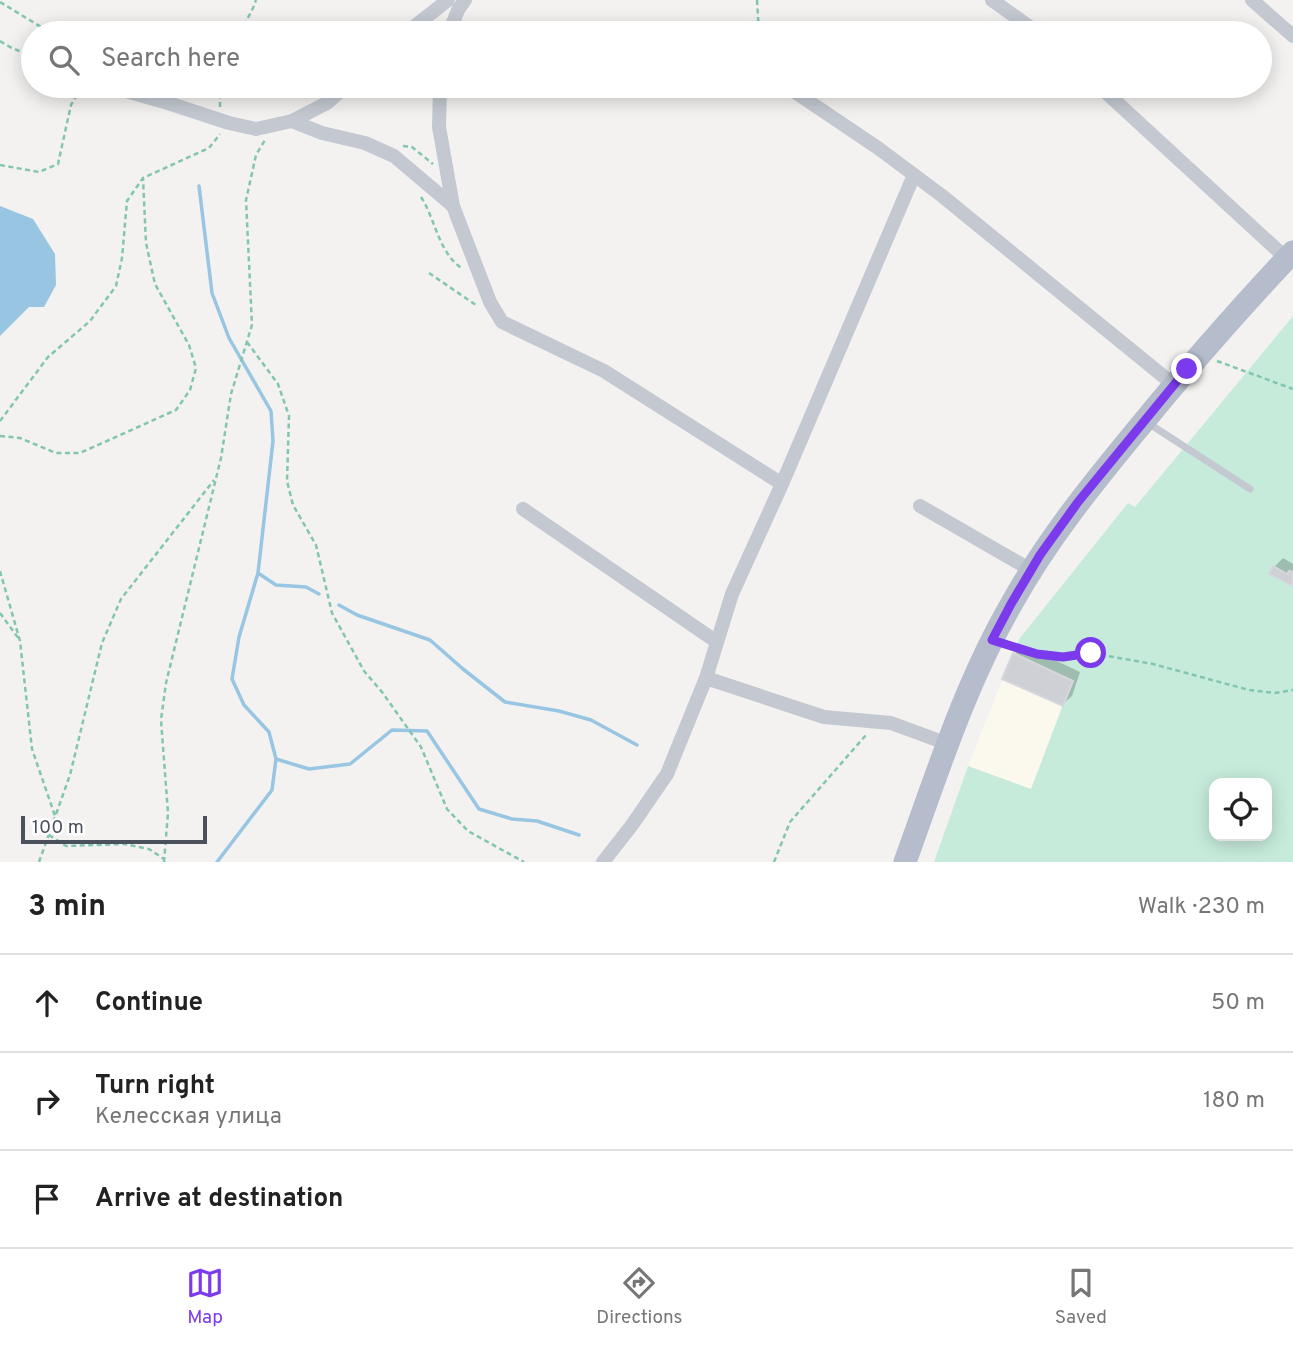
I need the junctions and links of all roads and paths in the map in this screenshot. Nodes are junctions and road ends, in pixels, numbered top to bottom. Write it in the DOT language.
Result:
graph roads {
  1 [pos="256,0"];
  2 [pos="448,0"];
  3 [pos="465,0"];
  4 [pos="757,0"];
  5 [pos="992,0"];
  6 [pos="1252,0"];
  7 [pos="0,2"];
  8 [pos="31,21"];
  9 [pos="246,21"];
  10 [pos="421,21"];
  11 [pos="454,21"];
  12 [pos="758,21"];
  13 [pos="1021,21"];
  14 [pos="1293,36"];
  15 [pos="0,41"];
  16 [pos="21,52"];
  17 [pos="75,98"];
  18 [pos="150,98"];
  19 [pos="221,98"];
  20 [pos="333,98"];
  21 [pos="440,98"];
  22 [pos="804,98"];
  23 [pos="1112,98"];
  24 [pos="292,121"];
  25 [pos="224,122"];
  26 [pos="275,125"];
  27 [pos="0,165"];
  28 [pos="914,175"];
  29 [pos="143,178"];
  30 [pos="419,194"];
  31 [pos="453,206"];
  32 [pos="1290,256"];
  33 [pos="429,272"];
  34 [pos="482,281"];
  35 [pos="502,322"];
  36 [pos="247,342"];
  37 [pos="1201,354"];
  38 [pos="1174,385"];
  39 [pos="1293,390"];
  40 [pos="0,421"];
  41 [pos="1144,421"];
  42 [pos="0,436"];
  43 [pos="216,477"];
  44 [pos="782,484"];
  45 [pos="1250,489"];
  46 [pos="920,506"];
  47 [pos="523,509"];
  48 [pos="1031,570"];
  49 [pos="0,571"];
  50 [pos="0,613"];
  51 [pos="992,640"];
  52 [pos="20,641"];
  53 [pos="717,642"];
  54 [pos="706,678"];
  55 [pos="1293,690"];
  56 [pos="877,722"];
  57 [pos="948,744"];
  58 [pos="55,816"];
  59 [pos="49,835"];
  60 [pos="164,861"];
  61 [pos="39,862"];
  62 [pos="524,862"];
  63 [pos="603,862"];
  64 [pos="774,862"];
  65 [pos="905,862"];
  1 -- 9 [label="path"];
  2 -- 10 [label="street"];
  3 -- 11 [label="street"];
  4 -- 12 [label="path"];
  5 -- 13 [label="street"];
  6 -- 14 [label="street"];
  7 -- 8 [label="path"];
  15 -- 16 [label="path"];
  17 -- 27 [label="path"];
  18 -- 25 [label="street"];
  19 -- 25 [label="path"];
  20 -- 24 [label="street"];
  21 -- 31 [label="street"];
  22 -- 28 [label="street"];
  23 -- 32 [label="street"];
  24 -- 26 [label="street"];
  24 -- 31 [label="street"];
  25 -- 26 [label="street"];
  25 -- 29 [label="path"];
  26 -- 36 [label="path"];
  28 -- 38 [label="street"];
  28 -- 44 [label="street"];
  29 -- 40 [label="path"];
  29 -- 42 [label="path"];
  30 -- 34 [label="path"];
  31 -- 34 [label="street"];
  32 -- 37 [label="main road"];
  33 -- 35 [label="path"];
  34 -- 35 [label="street"];
  35 -- 44 [label="street"];
  36 -- 43 [label="path"];
  36 -- 62 [label="path"];
  37 -- 38 [label="main road"];
  37 -- 39 [label="path"];
  38 -- 41 [label="main road"];
  41 -- 45 [label="lane"];
  41 -- 48 [label="main road"];
  43 -- 58 [label="path"];
  43 -- 60 [label="path"];
  44 -- 53 [label="street"];
  46 -- 48 [label="street"];
  47 -- 53 [label="street"];
  48 -- 51 [label="main road"];
  49 -- 52 [label="path"];
  50 -- 52 [label="path"];
  51 -- 55 [label="path"];
  51 -- 57 [label="main road"];
  52 -- 58 [label="path"];
  53 -- 54 [label="street"];
  54 -- 56 [label="street"];
  54 -- 63 [label="street"];
  56 -- 57 [label="street"];
  56 -- 64 [label="path"];
  57 -- 65 [label="main road"];
  58 -- 59 [label="path"];
  59 -- 60 [label="path"];
  59 -- 61 [label="path"];
}
